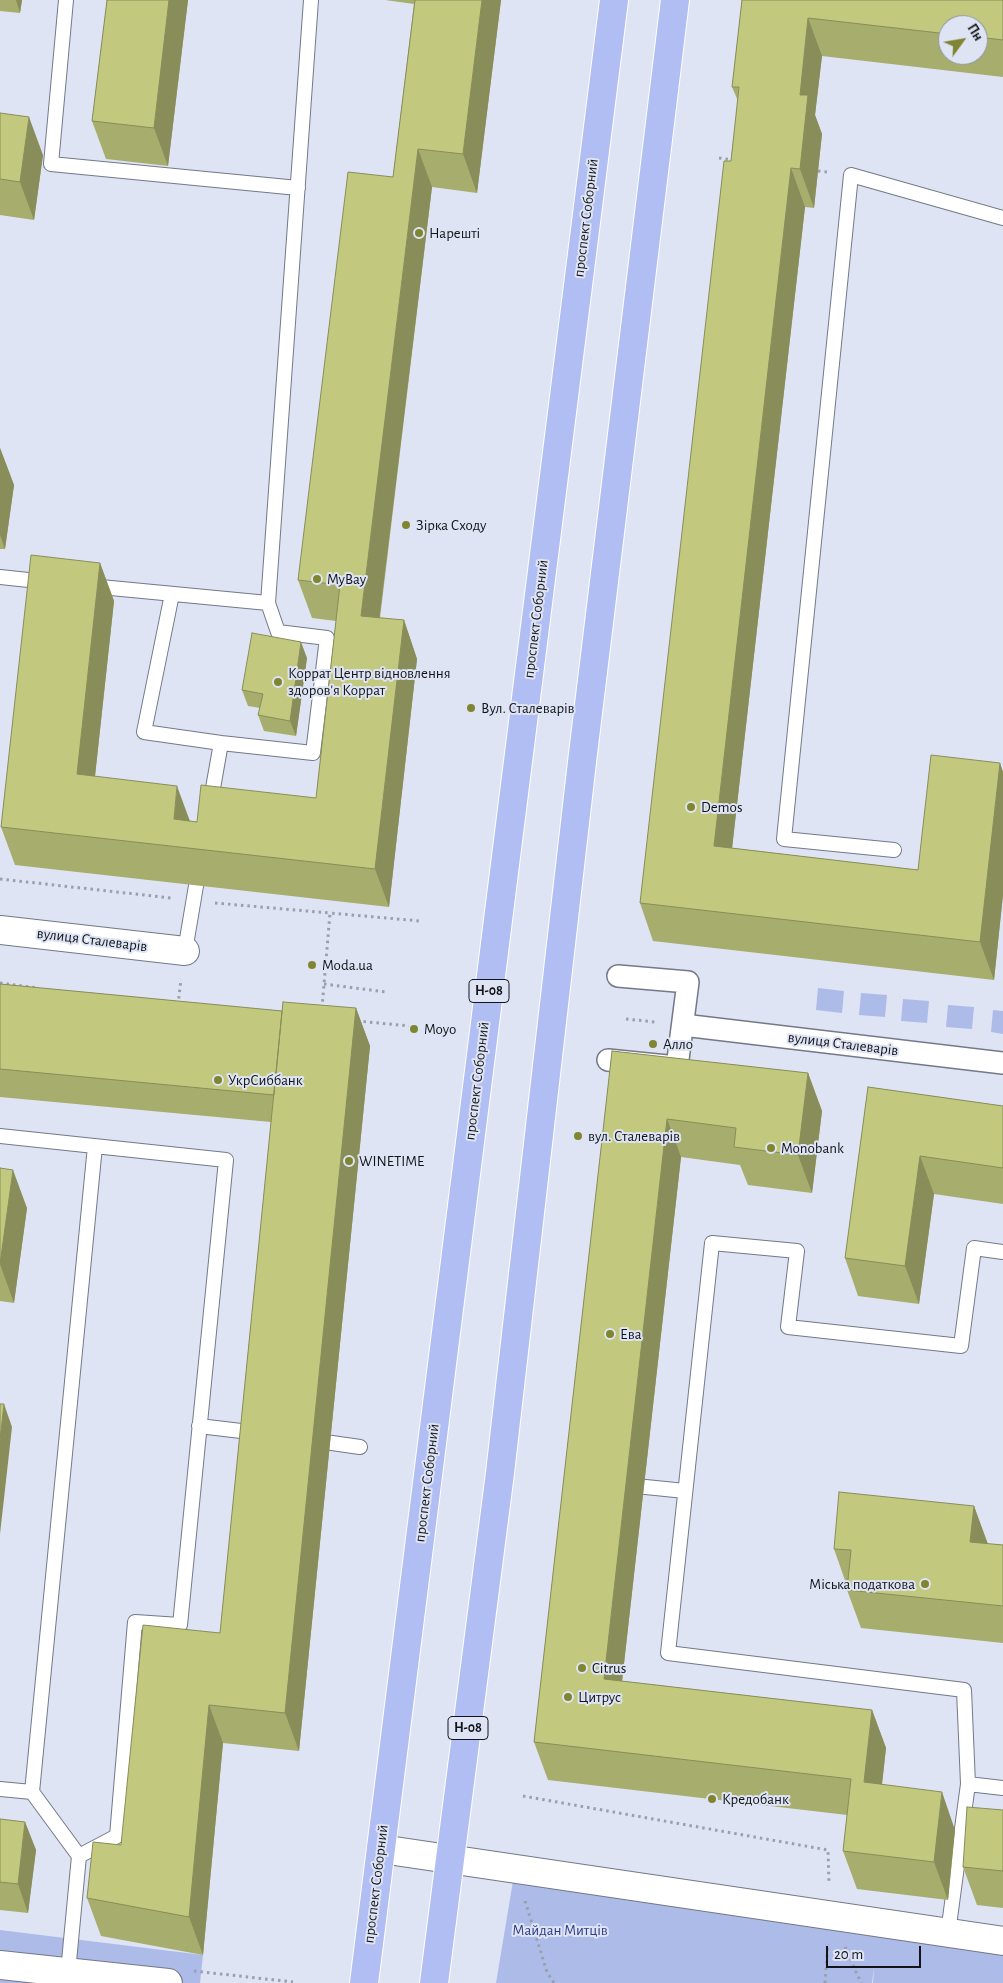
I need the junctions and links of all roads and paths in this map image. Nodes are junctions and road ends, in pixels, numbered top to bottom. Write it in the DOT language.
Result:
graph roads {
  1 [pos="66,0"];
  2 [pos="311,0"];
  3 [pos="614,0"];
  4 [pos="675,0"];
  5 [pos="719,158"];
  6 [pos="739,160"];
  7 [pos="298,188"];
  8 [pos="1003,218"];
  9 [pos="0,577"];
  10 [pos="57,583"];
  11 [pos="76,585"];
  12 [pos="172,594"];
  13 [pos="268,604"];
  14 [pos="221,743"];
  15 [pos="207,820"];
  16 [pos="894,850"];
  17 [pos="200,858"];
  18 [pos="0,879"];
  19 [pos="193,901"];
  20 [pos="330,913"];
  21 [pos="420,921"];
  22 [pos="0,930"];
  23 [pos="185,951"];
  24 [pos="618,976"];
  25 [pos="0,983"];
  26 [pos="324,984"];
  27 [pos="40,988"];
  28 [pos="386,992"];
  29 [pos="187,1006"];
  30 [pos="322,1009"];
  31 [pos="350,1020"];
  32 [pos="683,1025"];
  33 [pos="409,1026"];
  34 [pos="608,1060"];
  35 [pos="1003,1063"];
  36 [pos="0,1136"];
  37 [pos="94,1146"];
  38 [pos="1003,1252"];
  39 [pos="199,1426"];
  40 [pos="275,1436"];
  41 [pos="294,1438"];
  42 [pos="360,1447"];
  43 [pos="608,1483"];
  44 [pos="685,1491"];
  45 [pos="968,1784"];
  46 [pos="1003,1788"];
  47 [pos="0,1789"];
  48 [pos="32,1792"];
  49 [pos="523,1796"];
  50 [pos="381,1849"];
  51 [pos="78,1856"];
  52 [pos="449,1859"];
  53 [pos="515,1869"];
  54 [pos="830,1916"];
  55 [pos="948,1933"];
  56 [pos="1003,1941"];
  57 [pos="0,1965"];
  58 [pos="68,1972"];
  59 [pos="168,1983"];
  60 [pos="364,1983"];
  61 [pos="434,1983"];
  62 [pos="554,1983"];
  63 [pos="825,1983"];
  64 [pos="861,1983"];
  1 -- 7 [label="lane"];
  2 -- 7 [label="lane"];
  3 -- 50 [label="main road, проспект Соборний / Н-08"];
  4 -- 52 [label="main road, Н-08"];
  5 -- 6 [label="path"];
  7 -- 13 [label="lane"];
  8 -- 16 [label="lane"];
  9 -- 10 [label="lane"];
  11 -- 12 [label="lane"];
  12 -- 13 [label="lane"];
  12 -- 14 [label="lane"];
  13 -- 14 [label="lane"];
  14 -- 15 [label="lane"];
  17 -- 19 [label="lane"];
  18 -- 19 [label="path"];
  19 -- 20 [label="path"];
  19 -- 23 [label="lane"];
  20 -- 21 [label="path"];
  20 -- 26 [label="path"];
  22 -- 23 [label="street, вулиця Сталеварів"];
  23 -- 29 [label="path"];
  24 -- 32 [label="street"];
  25 -- 27 [label="path"];
  26 -- 28 [label="path"];
  26 -- 30 [label="path"];
  31 -- 33 [label="path"];
  32 -- 34 [label="street"];
  32 -- 35 [label="street, вулиця Сталеварів"];
  36 -- 37 [label="lane"];
  37 -- 39 [label="lane"];
  37 -- 48 [label="lane"];
  38 -- 44 [label="lane"];
  39 -- 40 [label="lane"];
  39 -- 51 [label="lane"];
  41 -- 42 [label="lane"];
  43 -- 44 [label="lane"];
  44 -- 45 [label="lane"];
  45 -- 46 [label="lane"];
  45 -- 55 [label="lane"];
  47 -- 48 [label="lane"];
  48 -- 51 [label="lane"];
  49 -- 54 [label="path"];
  50 -- 52 [label="street"];
  50 -- 60 [label="main road, проспект Соборний / Н-08"];
  51 -- 58 [label="lane"];
  52 -- 53 [label="street"];
  52 -- 61 [label="main road, Н-08"];
  53 -- 54 [label="street"];
  53 -- 62 [label="path"];
  54 -- 55 [label="street"];
  54 -- 63 [label="path"];
  54 -- 64 [label="path"];
  55 -- 56 [label="street"];
  57 -- 58 [label="street"];
  58 -- 59 [label="street"];
}
